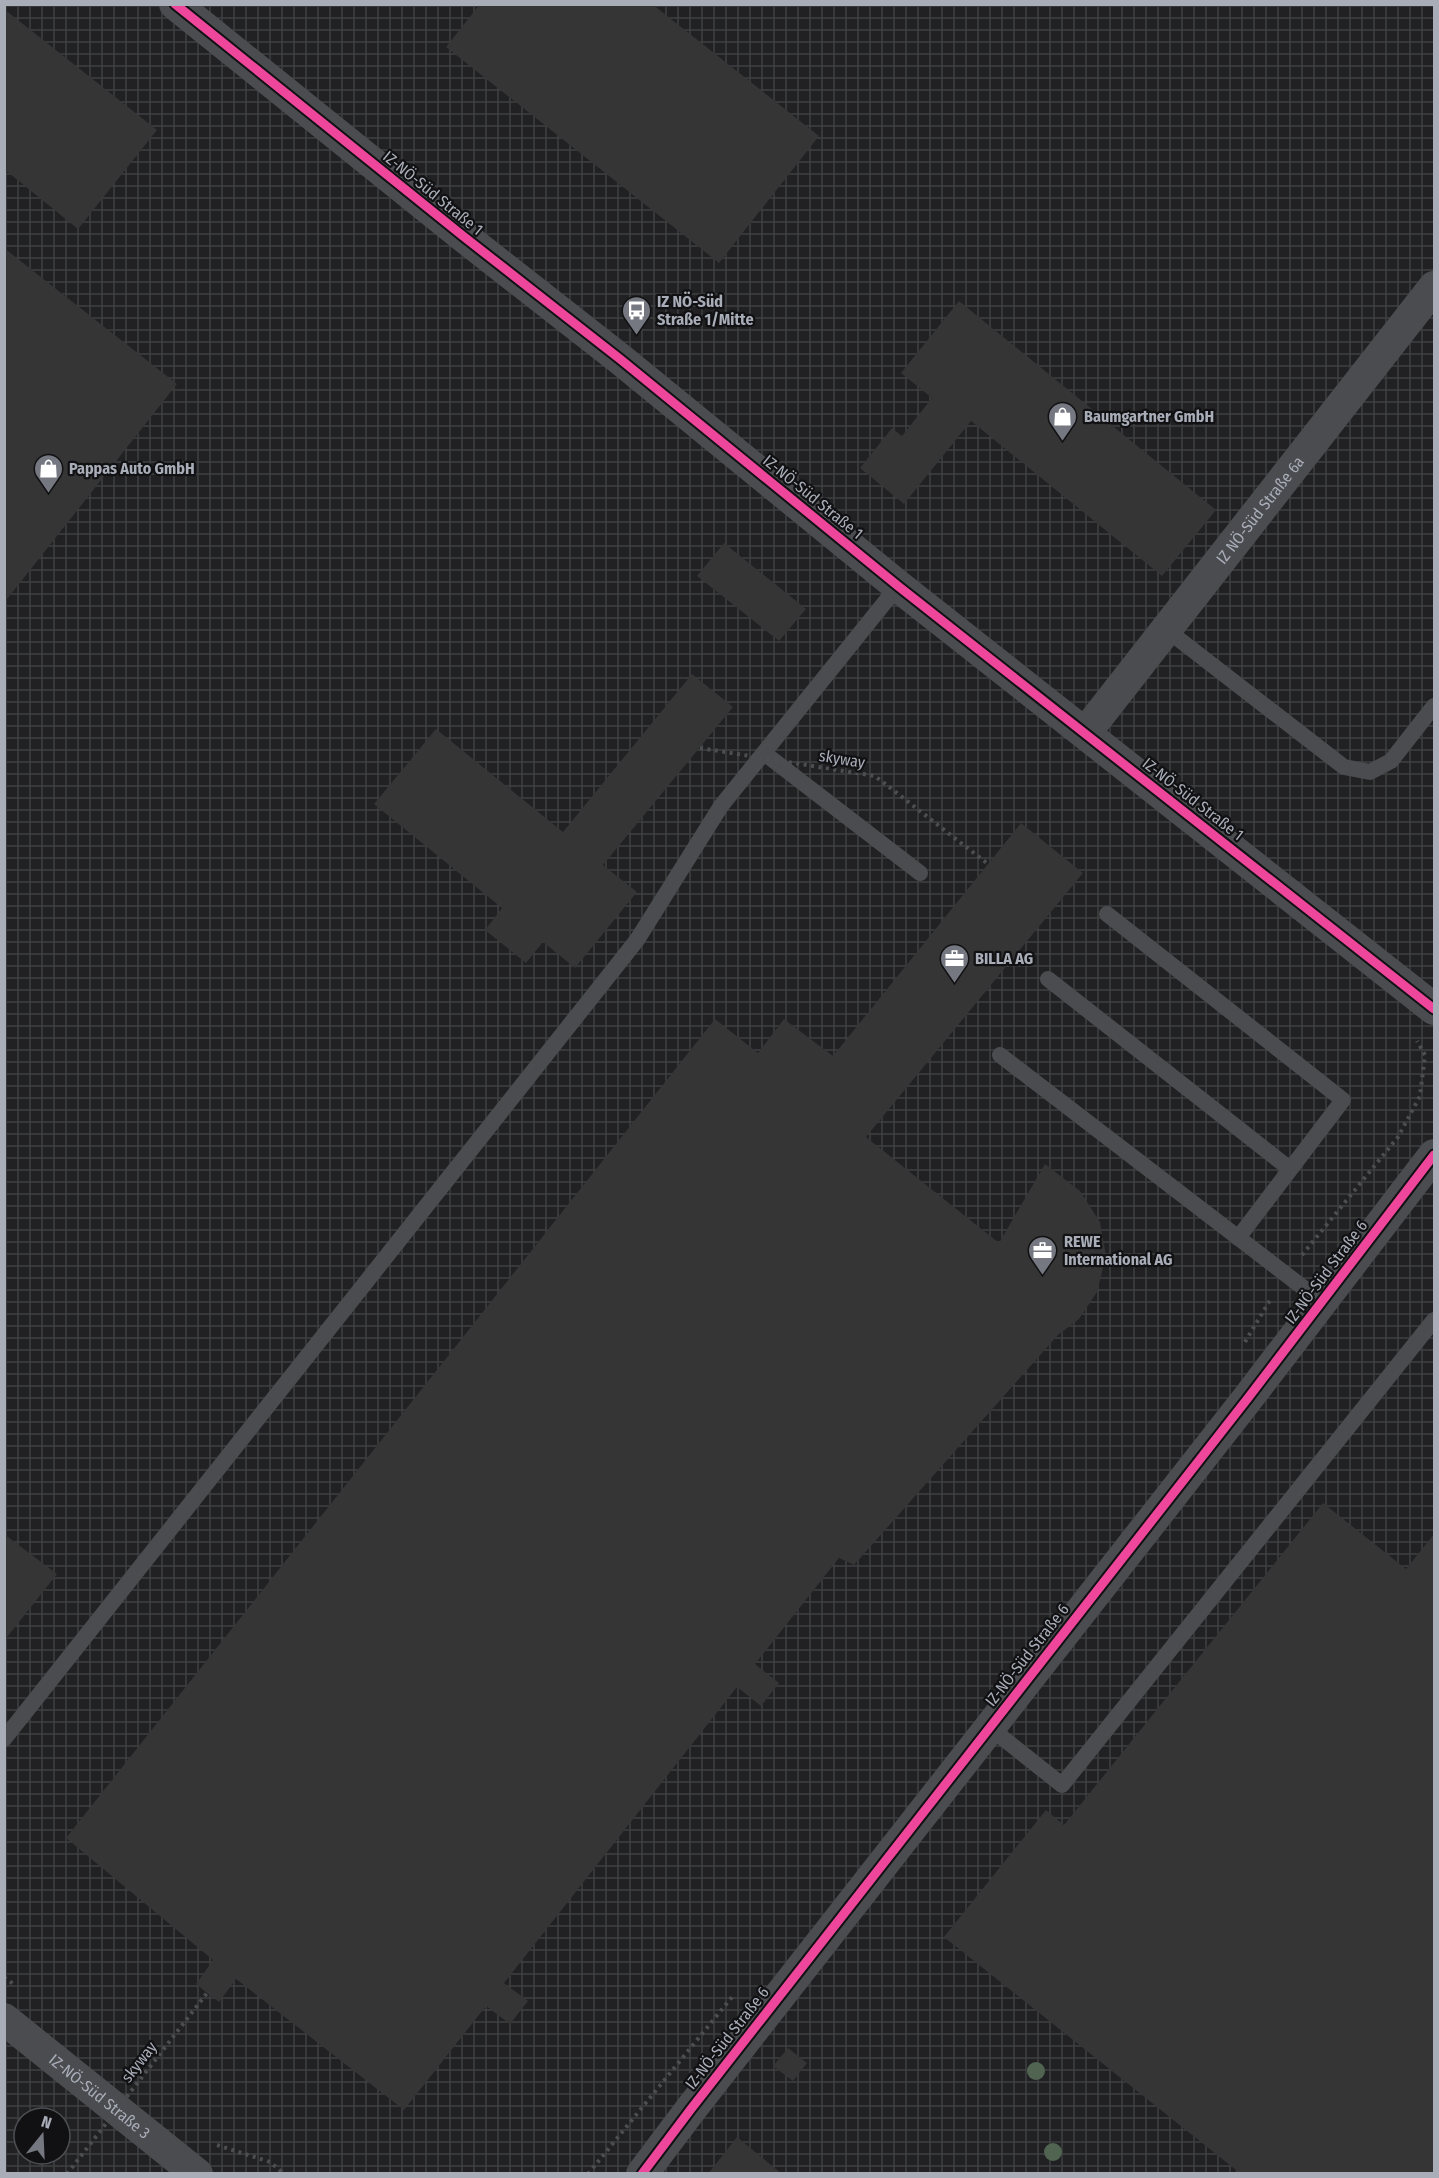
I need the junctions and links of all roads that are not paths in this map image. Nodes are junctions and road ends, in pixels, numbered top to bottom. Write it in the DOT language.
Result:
graph roads {
  1 [pos="175,4"];
  2 [pos="1434,287"];
  3 [pos="898,586"];
  4 [pos="1167,630"];
  5 [pos="1434,706"];
  6 [pos="1086,732"];
  7 [pos="764,753"];
  8 [pos="920,873"];
  9 [pos="1107,914"];
  10 [pos="1048,979"];
  11 [pos="1434,1009"];
  12 [pos="1000,1054"];
  13 [pos="1434,1155"];
  14 [pos="1290,1169"];
  15 [pos="1238,1238"];
  16 [pos="1322,1302"];
  17 [pos="1434,1320"];
  18 [pos="989,1728"];
  19 [pos="4,1739"];
  20 [pos="4,2019"];
  21 [pos="197,2174"];
  22 [pos="642,2174"];
  1 -- 3 [label="street, IZ-NÖ-Süd Straße 1"];
  2 -- 4 [label="street, IZ NÖ-Süd Straße 6a"];
  3 -- 6 [label="street, IZ-NÖ-Süd Straße 1"];
  3 -- 7 [label="lane"];
  4 -- 5 [label="lane"];
  4 -- 6 [label="street, IZ NÖ-Süd Straße 6a"];
  6 -- 11 [label="street, IZ-NÖ-Süd Straße 1"];
  7 -- 8 [label="lane"];
  7 -- 19 [label="lane"];
  9 -- 14 [label="lane"];
  10 -- 14 [label="lane"];
  12 -- 15 [label="lane"];
  13 -- 16 [label="street, IZ-NÖ-Süd Straße 6"];
  14 -- 15 [label="lane"];
  15 -- 16 [label="lane"];
  16 -- 18 [label="street, IZ-NÖ-Süd Straße 6"];
  17 -- 18 [label="lane"];
  18 -- 22 [label="street, IZ-NÖ-Süd Straße 6"];
  20 -- 21 [label="street, IZ-NÖ-Süd Straße 3"];
}
